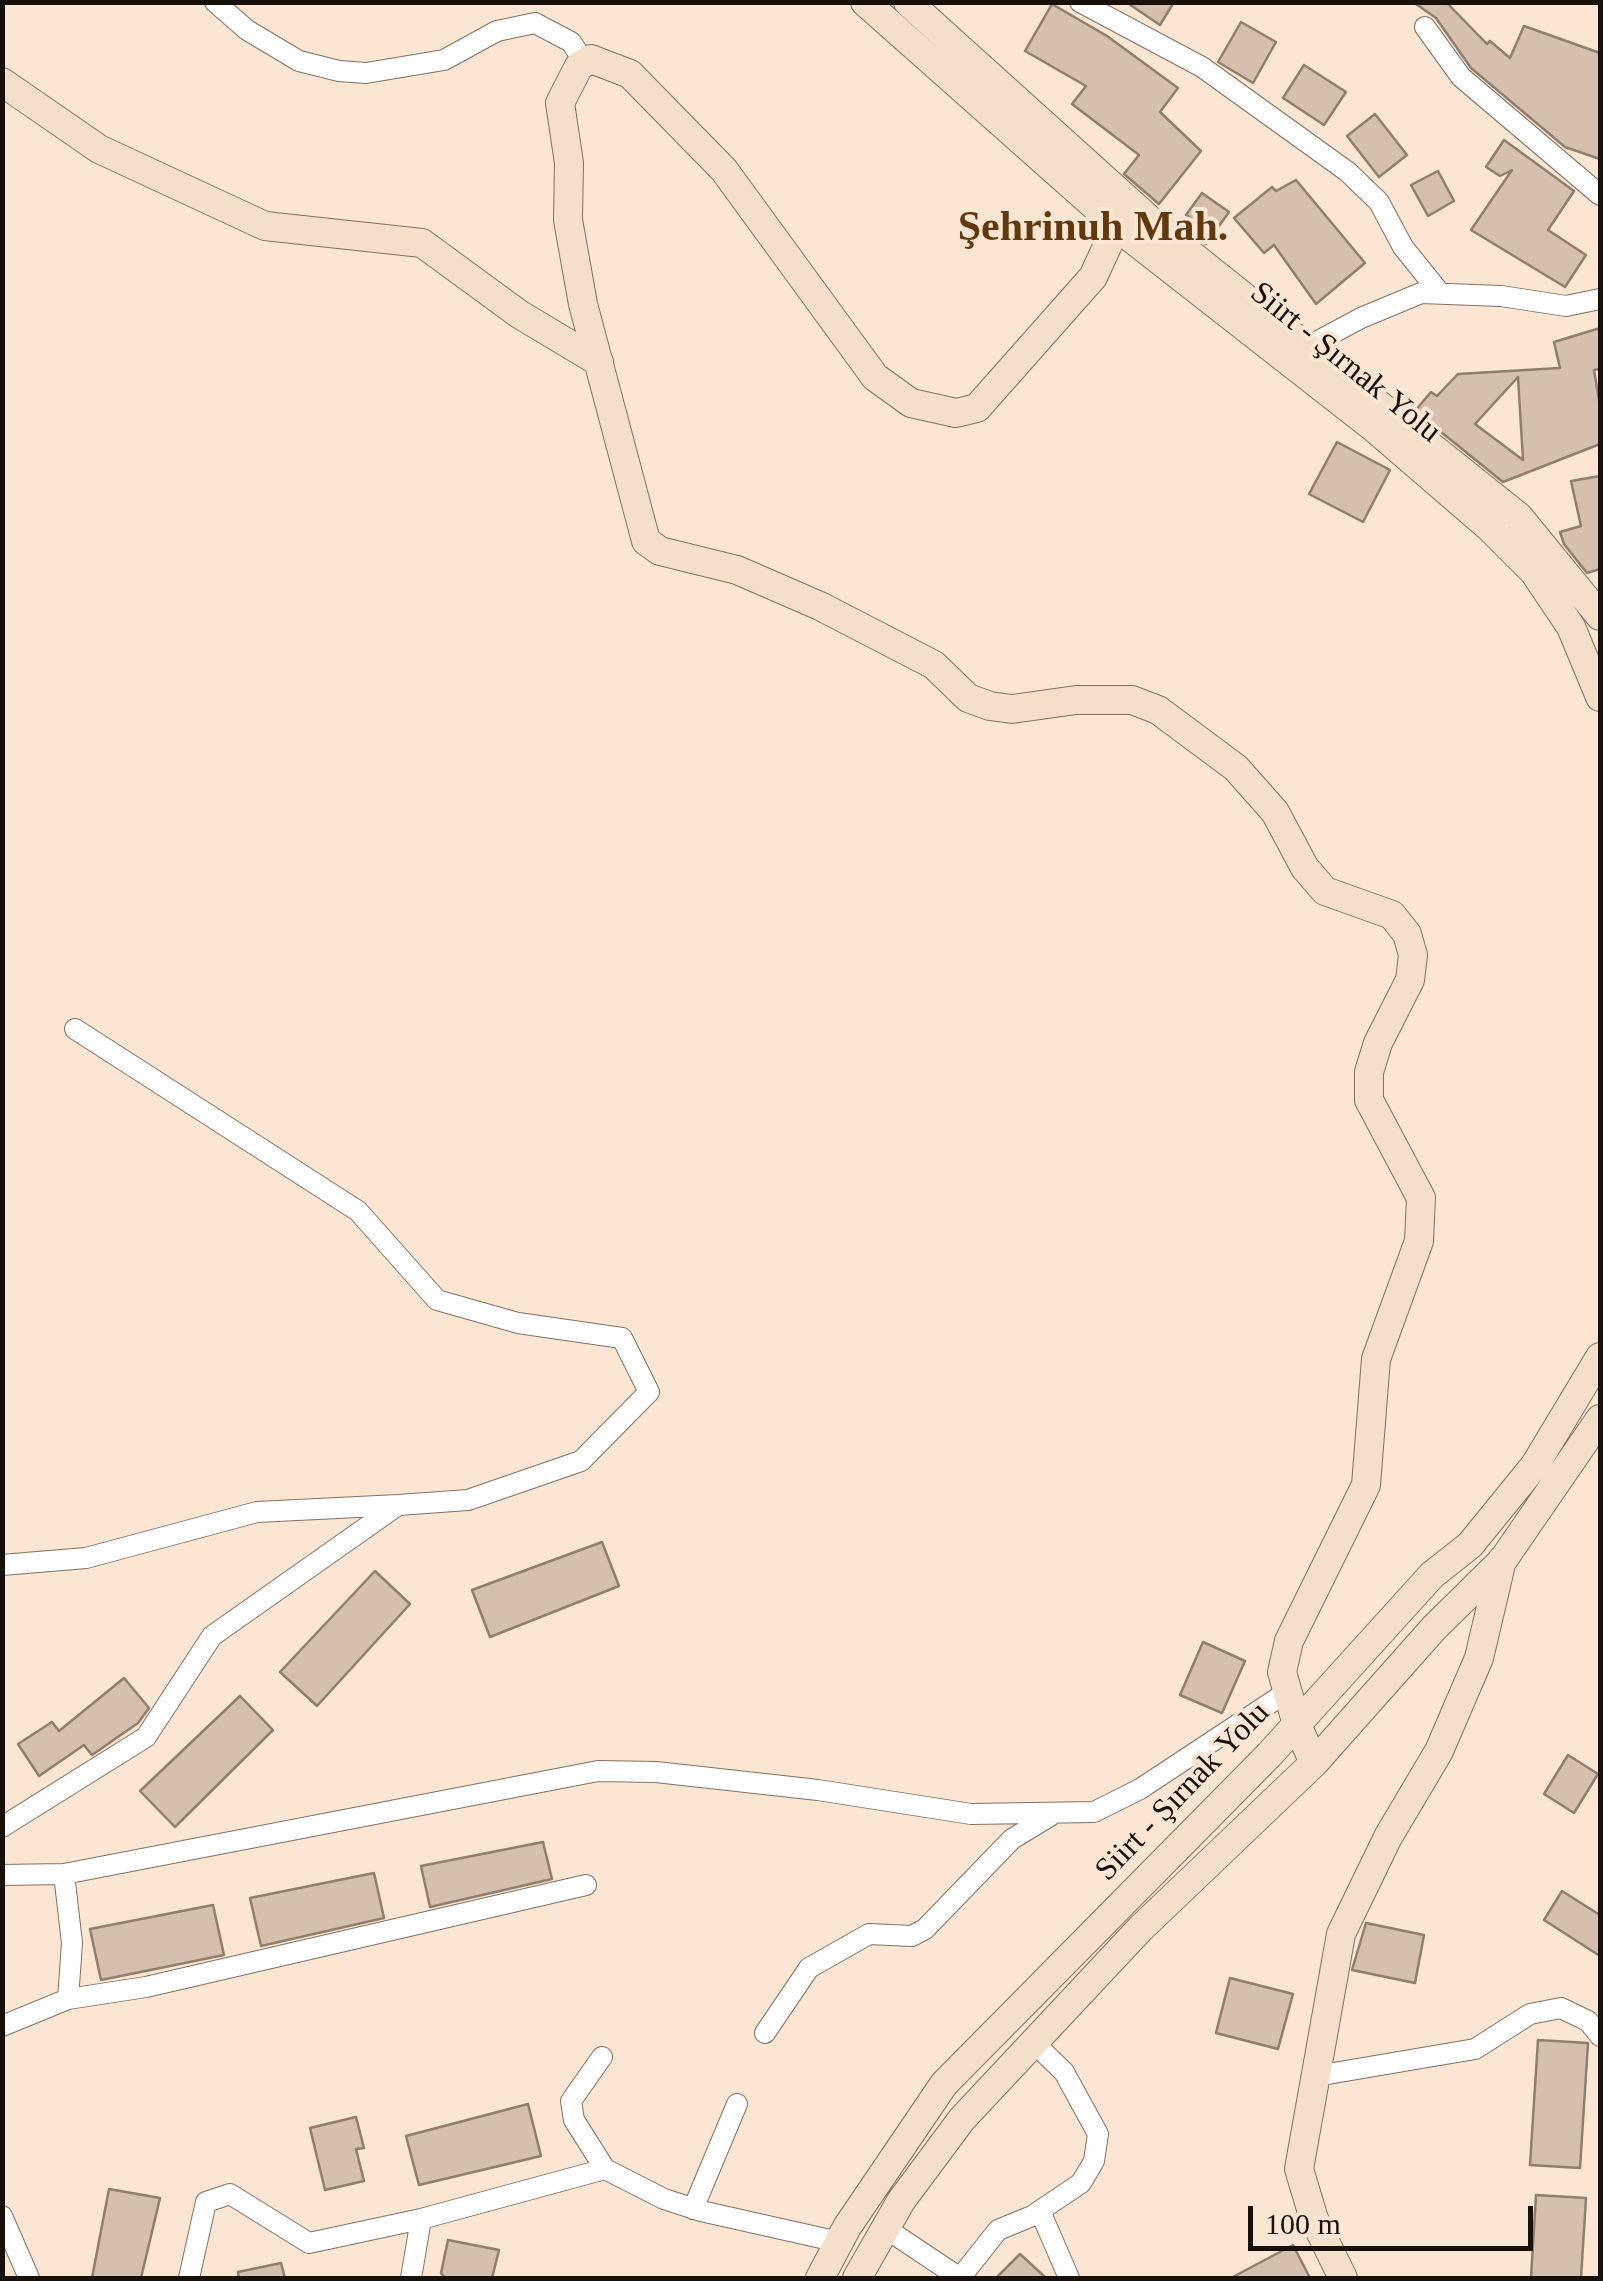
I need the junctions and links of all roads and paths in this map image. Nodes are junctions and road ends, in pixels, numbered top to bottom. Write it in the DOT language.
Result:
graph roads {
  1 [pos="215,2"];
  2 [pos="865,2"];
  3 [pos="908,2"];
  4 [pos="1080,2"];
  5 [pos="1425,27"];
  6 [pos="585,62"];
  7 [pos="2,82"];
  8 [pos="1600,195"];
  9 [pos="1123,214"];
  10 [pos="1440,293"];
  11 [pos="1600,299"];
  12 [pos="1307,347"];
  13 [pos="599,362"];
  14 [pos="1600,616"];
  15 [pos="1600,697"];
  16 [pos="75,1028"];
  17 [pos="1600,1357"];
  18 [pos="1600,1419"];
  19 [pos="398,1505"];
  20 [pos="1470,1545"];
  21 [pos="1503,1560"];
  22 [pos="2,1566"];
  23 [pos="1287,1692"];
  24 [pos="1297,1725"];
  25 [pos="1314,1763"];
  26 [pos="1052,1815"];
  27 [pos="2,1827"];
  28 [pos="64,1874"];
  29 [pos="2,1875"];
  30 [pos="586,1886"];
  31 [pos="68,1999"];
  32 [pos="2,2026"];
  33 [pos="765,2033"];
  34 [pos="1600,2036"];
  35 [pos="1034,2043"];
  36 [pos="602,2057"];
  37 [pos="1316,2076"];
  38 [pos="737,2104"];
  39 [pos="606,2169"];
  40 [pos="693,2209"];
  41 [pos="1040,2211"];
  42 [pos="2,2216"];
  43 [pos="422,2219"];
  44 [pos="885,2228"];
  45 [pos="840,2242"];
  46 [pos="29,2278"];
  47 [pos="189,2278"];
  48 [pos="411,2278"];
  49 [pos="820,2278"];
  50 [pos="856,2278"];
  51 [pos="1069,2278"];
  52 [pos="1343,2278"];
  1 -- 6 [label="street"];
  2 -- 9 [label="street, Siirt - Şırnak Yolu"];
  3 -- 9 [label="street, Siirt - Şırnak Yolu"];
  4 -- 10 [label="street"];
  5 -- 8 [label="street"];
  6 -- 9 [label="street"];
  6 -- 13 [label="street"];
  7 -- 13 [label="street"];
  9 -- 12 [label="street, Siirt - Şırnak Yolu"];
  9 -- 15 [label="street, Siirt - Şırnak Yolu"];
  10 -- 11 [label="street"];
  10 -- 12 [label="street"];
  12 -- 14 [label="street, Siirt - Şırnak Yolu"];
  13 -- 23 [label="street"];
  16 -- 19 [label="street"];
  17 -- 20 [label="street, Siirt - Şırnak Yolu"];
  18 -- 21 [label="street, Siirt - Şırnak Yolu"];
  19 -- 22 [label="street"];
  19 -- 27 [label="street"];
  20 -- 21 [label="street"];
  20 -- 24 [label="street, Siirt - Şırnak Yolu"];
  21 -- 25 [label="street, Siirt - Şırnak Yolu"];
  21 -- 37 [label="street"];
  23 -- 24 [label="street"];
  23 -- 26 [label="street"];
  24 -- 25 [label="street"];
  24 -- 45 [label="street, Siirt - Şırnak Yolu"];
  25 -- 35 [label="street, Siirt - Şırnak Yolu"];
  26 -- 28 [label="street"];
  26 -- 33 [label="street"];
  28 -- 29 [label="street"];
  28 -- 31 [label="street"];
  30 -- 31 [label="street"];
  31 -- 32 [label="street"];
  34 -- 37 [label="street"];
  35 -- 41 [label="street"];
  35 -- 44 [label="street, Siirt - Şırnak Yolu"];
  36 -- 39 [label="street"];
  37 -- 52 [label="street"];
  38 -- 40 [label="street"];
  39 -- 40 [label="street"];
  39 -- 43 [label="street"];
  40 -- 45 [label="street"];
  41 -- 44 [label="street"];
  41 -- 51 [label="street"];
  42 -- 46 [label="street"];
  43 -- 47 [label="street"];
  43 -- 48 [label="street"];
  44 -- 50 [label="street, Siirt - Şırnak Yolu"];
  45 -- 49 [label="street, Siirt - Şırnak Yolu"];
}
